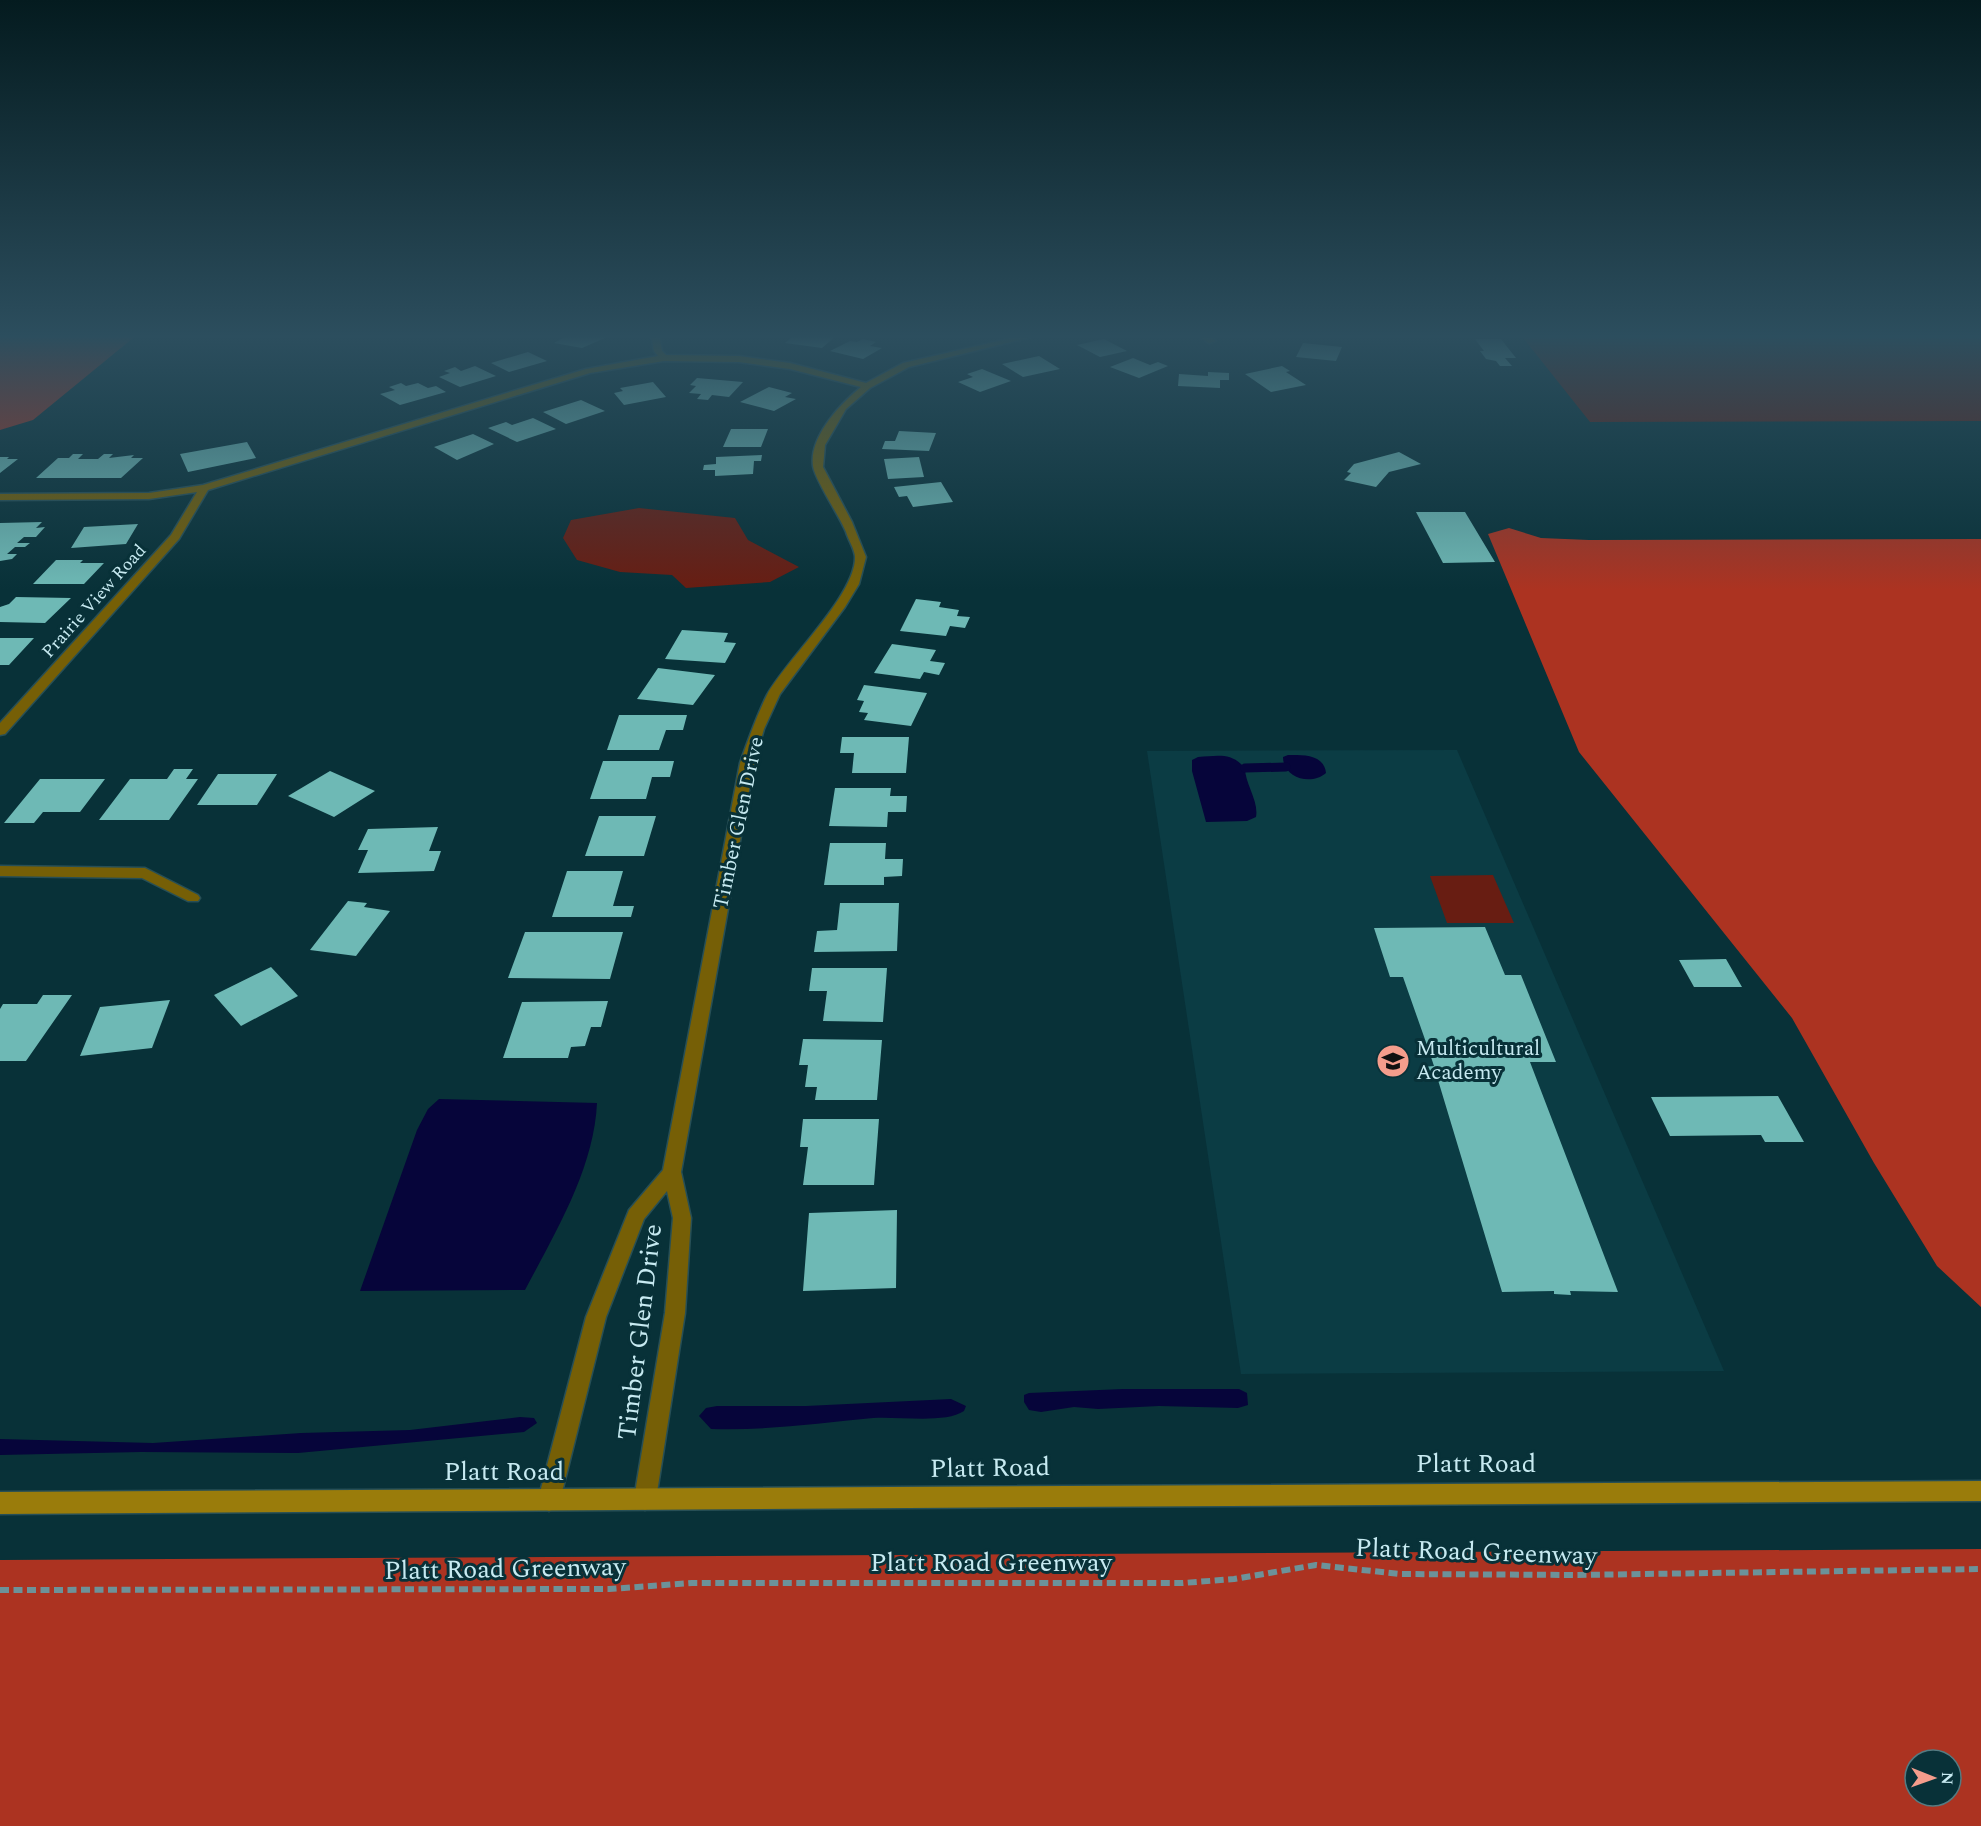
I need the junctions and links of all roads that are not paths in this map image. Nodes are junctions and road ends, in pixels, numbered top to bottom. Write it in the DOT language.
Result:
graph roads {
  1 [pos="430,419"];
  2 [pos="835,419"];
  3 [pos="204,488"];
  4 [pos="0,497"];
  5 [pos="0,730"];
  6 [pos="0,871"];
  7 [pos="193,898"];
  8 [pos="672,1172"];
  9 [pos="1981,1491"];
  10 [pos="645,1499"];
  11 [pos="549,1500"];
  12 [pos="0,1503"];
  1 -- 3 [label="street"];
  2 -- 8 [label="street, Timber Glen Drive"];
  3 -- 4 [label="street"];
  3 -- 5 [label="street, Prairie View Road"];
  6 -- 7 [label="street"];
  8 -- 10 [label="street, Timber Glen Drive"];
  8 -- 11 [label="street, Timber Glen Drive"];
  9 -- 10 [label="main road, Platt Road"];
  10 -- 11 [label="main road, Platt Road"];
  11 -- 12 [label="main road, Platt Road"];
}
